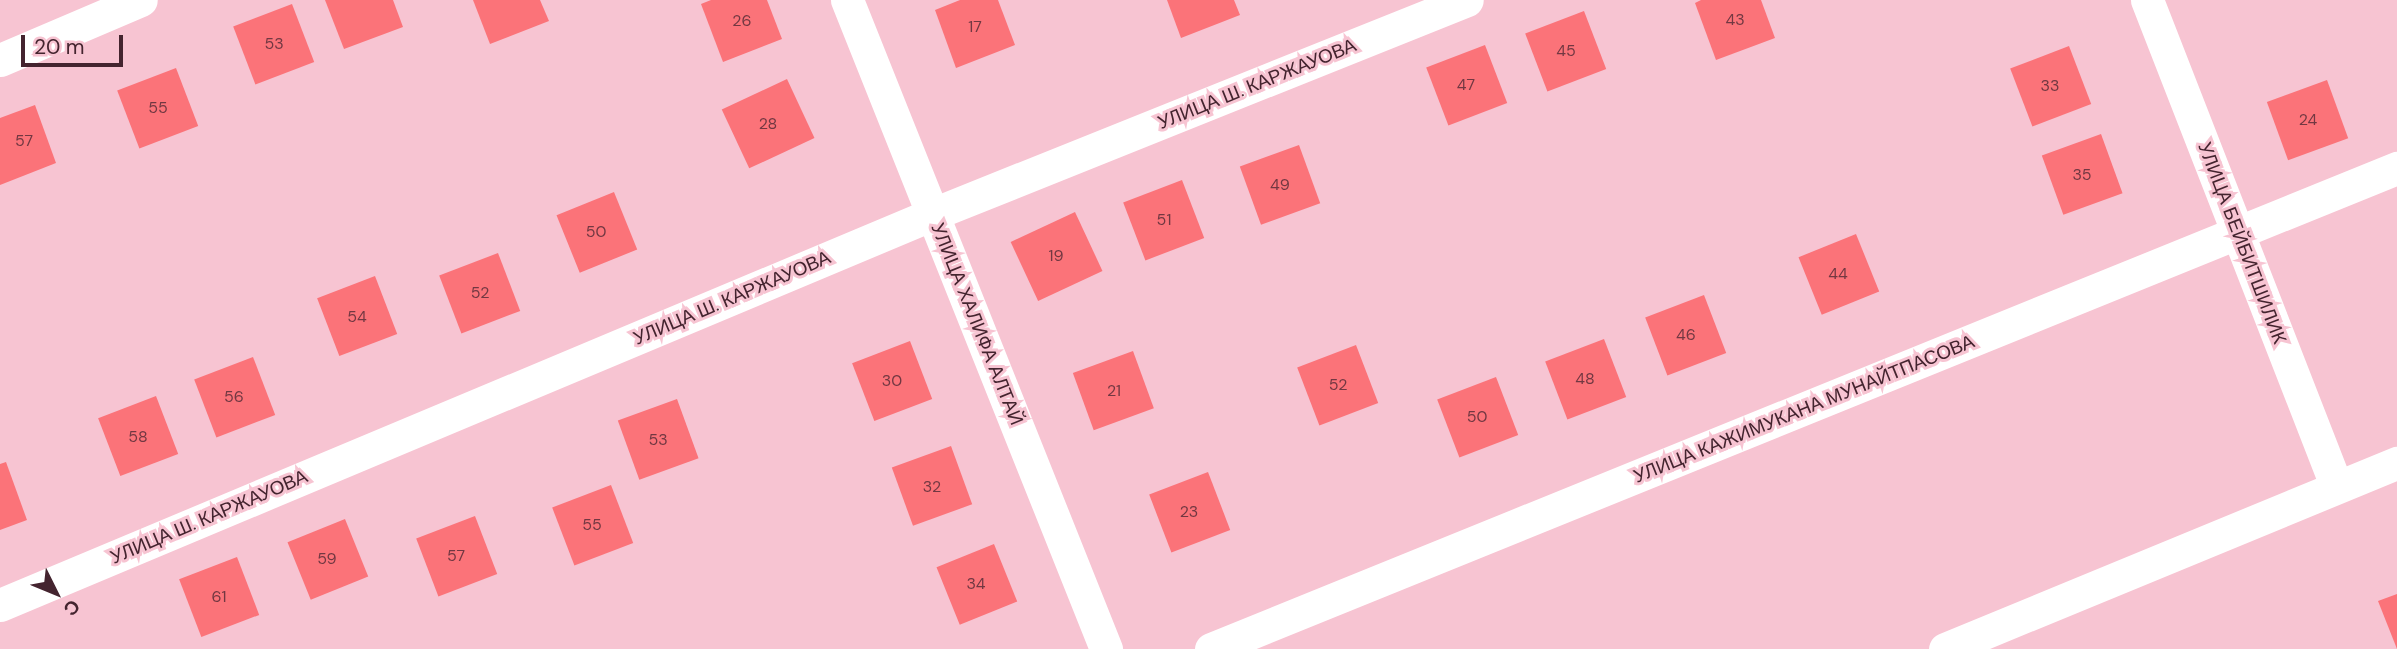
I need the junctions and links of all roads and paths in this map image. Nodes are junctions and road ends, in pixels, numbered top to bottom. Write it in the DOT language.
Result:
graph roads {
  1 [pos="141,0"];
  2 [pos="847,0"];
  3 [pos="1467,0"];
  4 [pos="2147,0"];
  5 [pos="0,60"];
  6 [pos="2397,168"];
  7 [pos="933,214"];
  8 [pos="2238,233"];
  9 [pos="2397,463"];
  10 [pos="2336,485"];
  11 [pos="0,605"];
  12 [pos="1106,649"];
  13 [pos="1211,649"];
  14 [pos="1945,649"];
  1 -- 5 [label="street"];
  2 -- 7 [label="street, УЛИЦА ХАЛИФА АЛТАЙ"];
  3 -- 7 [label="street, УЛИЦА Ш. КАРЖАУОВА"];
  4 -- 8 [label="street, УЛИЦА БЕЙБИТШИЛИК"];
  6 -- 8 [label="street, УЛИЦА КАЖИМУКАНА МУНАЙТПАСОВА"];
  7 -- 11 [label="street, УЛИЦА Ш. КАРЖАУОВА"];
  7 -- 12 [label="street, УЛИЦА ХАЛИФА АЛТАЙ"];
  8 -- 10 [label="street, УЛИЦА БЕЙБИТШИЛИК"];
  8 -- 13 [label="street, УЛИЦА КАЖИМУКАНА МУНАЙТПАСОВА"];
  9 -- 10 [label="street"];
  10 -- 14 [label="street"];
}
